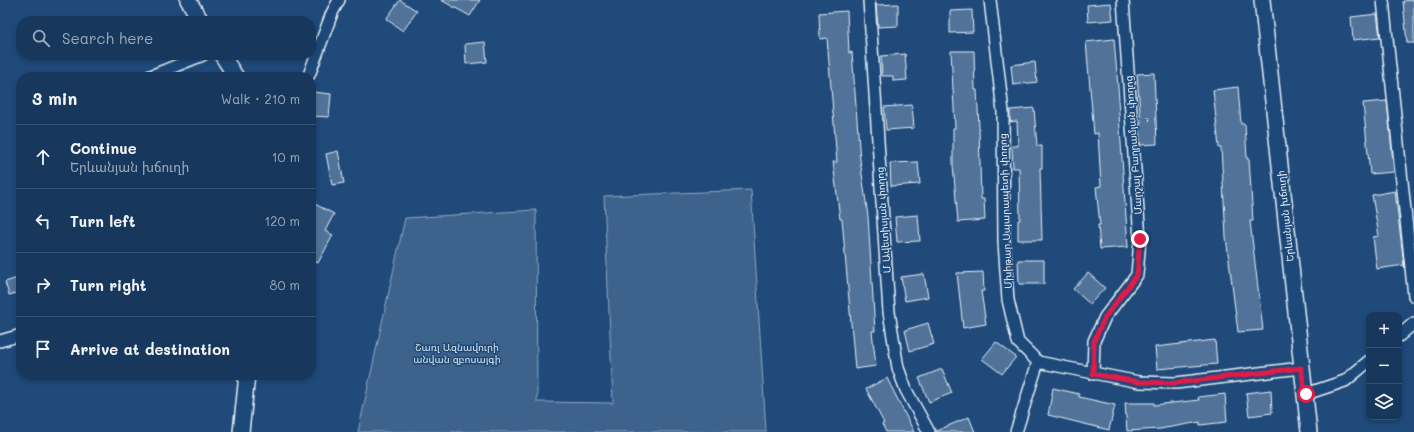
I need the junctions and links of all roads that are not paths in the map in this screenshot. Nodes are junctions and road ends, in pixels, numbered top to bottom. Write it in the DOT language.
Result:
graph roads {
  1 [pos="188,0"];
  2 [pos="339,0"];
  3 [pos="869,0"];
  4 [pos="990,0"];
  5 [pos="1123,0"];
  6 [pos="1262,0"];
  7 [pos="1384,0"];
  8 [pos="198,16"];
  9 [pos="316,57"];
  10 [pos="190,60"];
  11 [pos="225,60"];
  12 [pos="315,60"];
  13 [pos="160,72"];
  14 [pos="233,72"];
  15 [pos="310,72"];
  16 [pos="1414,296"];
  17 [pos="1414,323"];
  18 [pos="1402,333"];
  19 [pos="16,336"];
  20 [pos="0,341"];
  21 [pos="1038,362"];
  22 [pos="1366,363"];
  23 [pos="1301,368"];
  24 [pos="1093,374"];
  25 [pos="246,380"];
  26 [pos="1306,394"];
  27 [pos="241,432"];
  28 [pos="929,432"];
  29 [pos="1016,432"];
  30 [pos="1309,432"];
  1 -- 8 [label="street"];
  2 -- 9 [label="street"];
  3 -- 28 [label="street, Մ Ավետիսյան փողոց"];
  4 -- 21 [label="street, Մխիթար Սպարապետի փողոց"];
  5 -- 24 [label="street, Մարշալ Բաղրամյան փողոց"];
  6 -- 23 [label="street, Երևանյան խճուղի"];
  7 -- 16 [label="street"];
  10 -- 13 [label="street"];
  11 -- 14 [label="street"];
  12 -- 15 [label="street"];
  17 -- 18 [label="street"];
  19 -- 20 [label="street"];
  21 -- 24 [label="street"];
  21 -- 29 [label="street"];
  22 -- 26 [label="street"];
  23 -- 24 [label="street"];
  23 -- 26 [label="street, Երևանյան խճուղի"];
  25 -- 27 [label="street"];
  26 -- 30 [label="street, Երևանյան խճուղի"];
}
